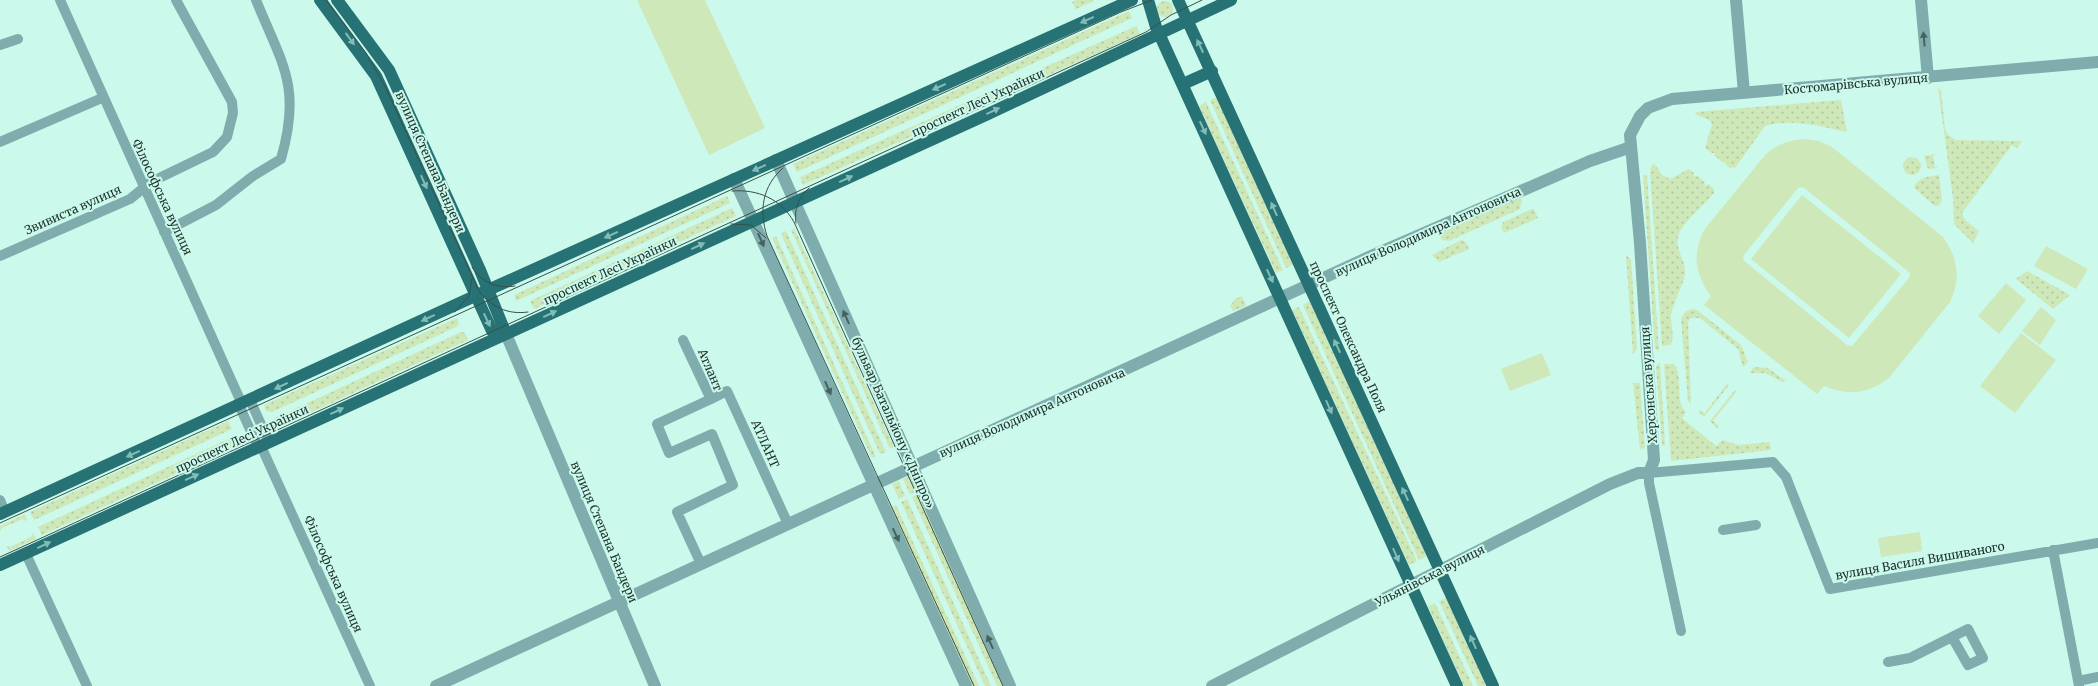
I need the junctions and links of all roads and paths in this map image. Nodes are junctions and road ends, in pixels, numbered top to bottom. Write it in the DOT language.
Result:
graph roads {
  1 [pos="60,0"];
  2 [pos="176,0"];
  3 [pos="256,0"];
  4 [pos="320,0"];
  5 [pos="337,0"];
  6 [pos="1132,0"];
  7 [pos="1148,0"];
  8 [pos="1178,0"];
  9 [pos="1231,0"];
  10 [pos="1736,0"];
  11 [pos="1920,0"];
  12 [pos="1188,20"];
  13 [pos="1160,34"];
  14 [pos="18,39"];
  15 [pos="0,45"];
  16 [pos="2098,62"];
  17 [pos="1212,71"];
  18 [pos="1928,78"];
  19 [pos="1183,84"];
  20 [pos="1744,93"];
  21 [pos="102,98"];
  22 [pos="1630,141"];
  23 [pos="0,142"];
  24 [pos="776,160"];
  25 [pos="734,179"];
  26 [pos="144,188"];
  27 [pos="795,202"];
  28 [pos="753,221"];
  29 [pos="164,232"];
  30 [pos="0,256"];
  31 [pos="480,270"];
  32 [pos="467,276"];
  33 [pos="517,277"];
  34 [pos="1310,285"];
  35 [pos="488,290"];
  36 [pos="476,296"];
  37 [pos="1281,298"];
  38 [pos="454,306"];
  39 [pos="506,334"];
  40 [pos="709,396"];
  41 [pos="243,403"];
  42 [pos="263,445"];
  43 [pos="913,467"];
  44 [pos="1649,473"];
  45 [pos="873,485"];
  46 [pos="0,500"];
  47 [pos="3,513"];
  48 [pos="788,524"];
  49 [pos="1756,525"];
  50 [pos="1723,530"];
  51 [pos="2098,543"];
  52 [pos="2053,550"];
  53 [pos="26,554"];
  54 [pos="701,564"];
  55 [pos="0,565"];
  56 [pos="1440,570"];
  57 [pos="1410,586"];
  58 [pos="619,602"];
  59 [pos="1681,631"];
  60 [pos="1952,637"];
  61 [pos="1888,662"];
  62 [pos="2098,677"];
  63 [pos="2078,684"];
  64 [pos="87,686"];
  65 [pos="370,686"];
  66 [pos="436,686"];
  67 [pos="655,686"];
  68 [pos="966,686"];
  69 [pos="1010,686"];
  70 [pos="1212,686"];
  71 [pos="1457,686"];
  72 [pos="1493,686"];
  1 -- 21 [label="street, Філософська вулиця"];
  2 -- 26 [label="street, Звивиста вулиця"];
  3 -- 29 [label="street"];
  4 -- 32 [label="main road, вулиця Степана Бандери, one-way"];
  5 -- 31 [label="main road, вулиця Степана Бандери"];
  6 -- 24 [label="main road, one-way"];
  7 -- 13 [label="main road"];
  8 -- 12 [label="main road, проспект Олександра Поля"];
  9 -- 12 [label="main road, проспект Лесі Українки"];
  10 -- 20 [label="street"];
  18 -- 11 [label="street, one-way"];
  12 -- 13 [label="main road, проспект Лесі Українки"];
  17 -- 12 [label="main road, проспект Олександра Поля, one-way"];
  13 -- 19 [label="main road"];
  27 -- 13 [label="main road, проспект Лесі Українки, one-way"];
  14 -- 15 [label="street"];
  16 -- 18 [label="street, Костомарівська вулиця"];
  17 -- 19 [label="main road"];
  34 -- 17 [label="main road, проспект Олександра Поля, one-way"];
  18 -- 20 [label="street, Костомарівська вулиця"];
  19 -- 37 [label="main road, one-way"];
  20 -- 22 [label="street, Костомарівська вулиця"];
  21 -- 23 [label="street"];
  21 -- 26 [label="street, Філософська вулиця"];
  22 -- 34 [label="street, вулиця Володимира Антоновича"];
  22 -- 44 [label="street, Херсонська вулиця"];
  24 -- 25 [label="main road, one-way"];
  24 -- 27 [label="street, бульвар Батальйону «Дніпро»"];
  25 -- 28 [label="street"];
  25 -- 33 [label="main road, one-way"];
  26 -- 29 [label="street, Філософська вулиця"];
  26 -- 30 [label="street, Звивиста вулиця"];
  27 -- 28 [label="main road, проспект Лесі Українки"];
  43 -- 27 [label="street, бульвар Батальйону «Дніпро», one-way"];
  39 -- 28 [label="main road, проспект Лесі Українки, one-way"];
  28 -- 45 [label="street, one-way"];
  29 -- 41 [label="street, Філософська вулиця"];
  31 -- 33 [label="main road"];
  31 -- 35 [label="main road, вулиця Степана Бандери"];
  32 -- 36 [label="main road, вулиця Степана Бандери"];
  32 -- 38 [label="main road"];
  33 -- 35 [label="main road"];
  34 -- 37 [label="street, вулиця Володимира Антоновича"];
  56 -- 34 [label="main road, проспект Олександра Поля, one-way"];
  35 -- 36 [label="main road"];
  35 -- 39 [label="main road, вулиця Степана Бандери"];
  36 -- 38 [label="main road"];
  36 -- 39 [label="main road, вулиця Степана Бандери, one-way"];
  37 -- 43 [label="street, вулиця Володимира Антоновича"];
  37 -- 57 [label="main road, one-way"];
  38 -- 41 [label="main road, one-way"];
  42 -- 39 [label="main road, проспект Лесі Українки, one-way"];
  39 -- 58 [label="street, вулиця Степана Бандери"];
  40 -- 48 [label="street, АТЛАНТ"];
  40 -- 54 [label="street, Атлант"];
  41 -- 42 [label="street, Філософська вулиця"];
  41 -- 47 [label="main road, one-way"];
  53 -- 42 [label="main road, проспект Лесі Українки, one-way"];
  42 -- 65 [label="street, Філософська вулиця"];
  43 -- 45 [label="street, вулиця Володимира Антоновича"];
  69 -- 43 [label="street, бульвар Батальйону «Дніпро», one-way"];
  44 -- 52 [label="street, вулиця Василя Вишиваного"];
  44 -- 56 [label="street, Ульянівська вулиця"];
  44 -- 59 [label="street, Херсонська вулиця"];
  45 -- 48 [label="street, вулиця Володимира Антоновича"];
  45 -- 68 [label="street, one-way"];
  46 -- 47 [label="street"];
  48 -- 54 [label="street, вулиця Володимира Антоновича"];
  49 -- 50 [label="street"];
  51 -- 52 [label="street, вулиця Василя Вишиваного"];
  52 -- 63 [label="street"];
  53 -- 55 [label="main road, проспект Лесі Українки"];
  53 -- 64 [label="street"];
  54 -- 58 [label="street, вулиця Володимира Антоновича"];
  56 -- 57 [label="street, Ульянівська вулиця"];
  72 -- 56 [label="main road, проспект Олександра Поля, one-way"];
  57 -- 70 [label="street, Ульянівська вулиця"];
  57 -- 71 [label="main road"];
  58 -- 66 [label="street, вулиця Володимира Антоновича"];
  58 -- 67 [label="street, вулиця Степана Бандери"];
  60 -- 61 [label="street"];
  62 -- 63 [label="street"];
}
